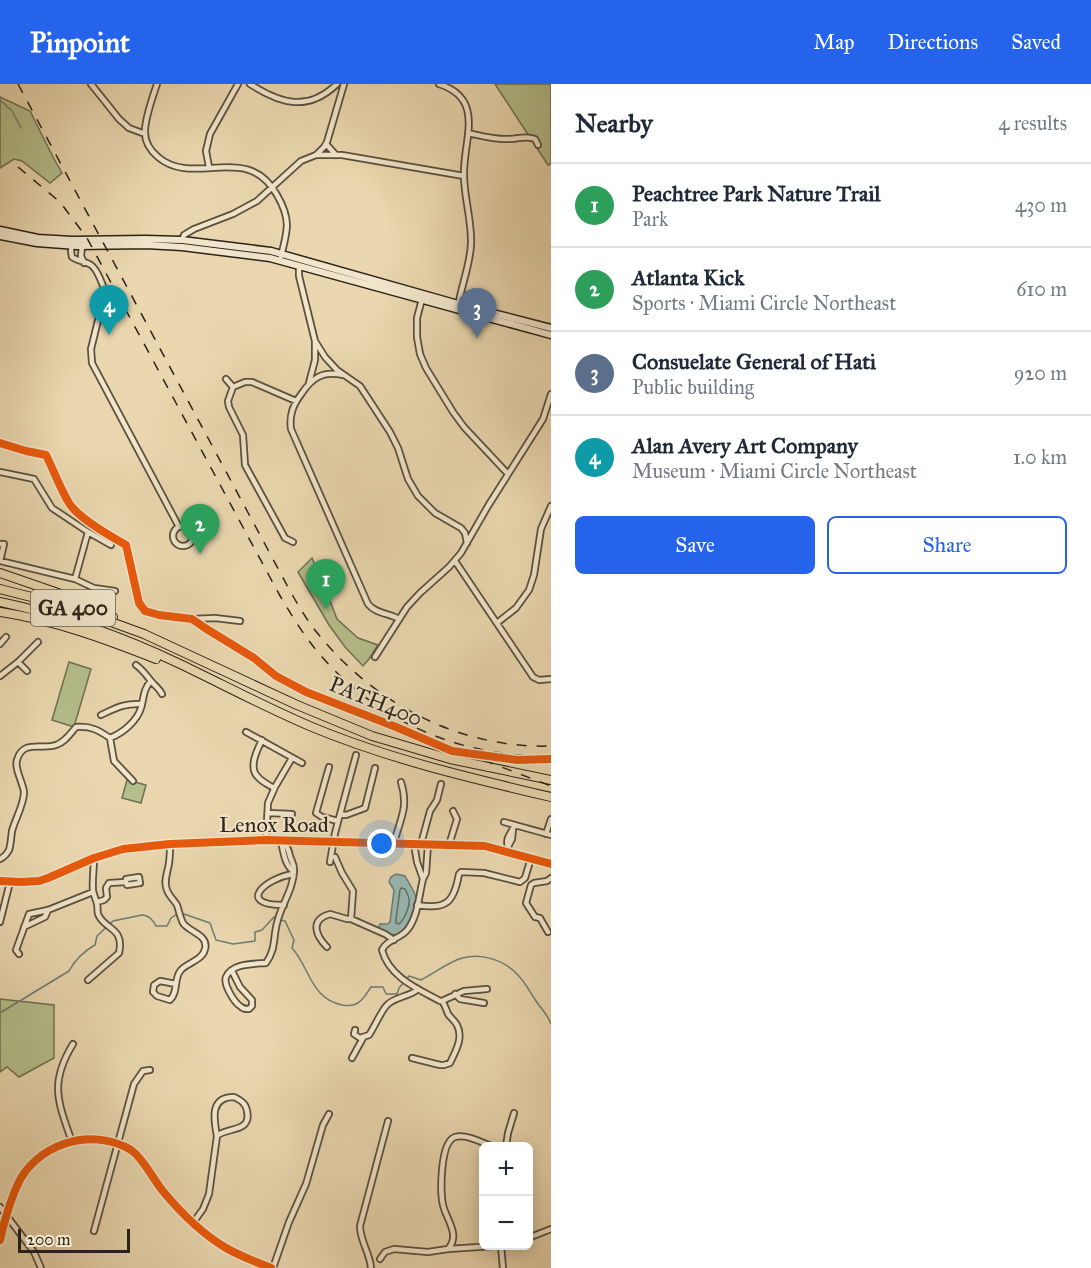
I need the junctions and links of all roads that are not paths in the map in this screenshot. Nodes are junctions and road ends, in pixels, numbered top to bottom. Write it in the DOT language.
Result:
graph roads {
  1 [pos="91,84"];
  2 [pos="157,84"];
  3 [pos="238,84"];
  4 [pos="250,84"];
  5 [pos="337,84"];
  6 [pos="344,84"];
  7 [pos="438,84"];
  8 [pos="468,133"];
  9 [pos="145,134"];
  10 [pos="326,144"];
  11 [pos="538,145"];
  12 [pos="316,155"];
  13 [pos="336,155"];
  14 [pos="209,167"];
  15 [pos="464,176"];
  16 [pos="273,187"];
  17 [pos="0,230"];
  18 [pos="0,236"];
  19 [pos="182,240"];
  20 [pos="72,243"];
  21 [pos="82,246"];
  22 [pos="281,257"];
  23 [pos="84,262"];
  24 [pos="299,267"];
  25 [pos="422,297"];
  26 [pos="458,307"];
  27 [pos="551,328"];
  28 [pos="551,335"];
  29 [pos="315,341"];
  30 [pos="348,377"];
  31 [pos="225,379"];
  32 [pos="309,383"];
  33 [pos="233,387"];
  34 [pos="551,394"];
  35 [pos="296,401"];
  36 [pos="550,401"];
  37 [pos="0,472"];
  38 [pos="508,474"];
  39 [pos="551,506"];
  40 [pos="179,527"];
  41 [pos="461,528"];
  42 [pos="475,528"];
  43 [pos="88,532"];
  44 [pos="293,542"];
  45 [pos="467,543"];
  46 [pos="0,544"];
  47 [pos="111,545"];
  48 [pos="0,561"];
  49 [pos="455,561"];
  50 [pos="0,573"];
  51 [pos="75,579"];
  52 [pos="0,589"];
  53 [pos="115,591"];
  54 [pos="0,602"];
  55 [pos="0,612"];
  56 [pos="192,619"];
  57 [pos="399,619"];
  58 [pos="240,621"];
  59 [pos="496,623"];
  60 [pos="144,634"];
  61 [pos="6,637"];
  62 [pos="38,642"];
  63 [pos="0,644"];
  64 [pos="375,657"];
  65 [pos="18,662"];
  66 [pos="136,665"];
  67 [pos="27,671"];
  68 [pos="0,676"];
  69 [pos="551,679"];
  70 [pos="151,681"];
  71 [pos="229,688"];
  72 [pos="162,694"];
  73 [pos="142,704"];
  74 [pos="101,715"];
  75 [pos="246,732"];
  76 [pos="110,738"];
  77 [pos="262,740"];
  78 [pos="356,755"];
  79 [pos="292,758"];
  80 [pos="302,763"];
  81 [pos="330,768"];
  82 [pos="375,768"];
  83 [pos="551,780"];
  84 [pos="133,781"];
  85 [pos="401,782"];
  86 [pos="441,784"];
  87 [pos="274,788"];
  88 [pos="551,797"];
  89 [pos="453,811"];
  90 [pos="268,813"];
  91 [pos="292,814"];
  92 [pos="340,814"];
  93 [pos="551,819"];
  94 [pos="338,821"];
  95 [pos="504,822"];
  96 [pos="514,827"];
  97 [pos="549,835"];
  98 [pos="266,840"];
  99 [pos="284,842"];
  100 [pos="334,843"];
  101 [pos="394,843"];
  102 [pos="170,844"];
  103 [pos="421,844"];
  104 [pos="449,845"];
  105 [pos="507,849"];
  106 [pos="94,858"];
  107 [pos="531,858"];
  108 [pos="0,859"];
  109 [pos="551,864"];
  110 [pos="420,869"];
  111 [pos="426,869"];
  112 [pos="294,873"];
  113 [pos="551,878"];
  114 [pos="423,879"];
  115 [pos="0,881"];
  116 [pos="10,882"];
  117 [pos="126,882"];
  118 [pos="93,892"];
  119 [pos="97,902"];
  120 [pos="284,905"];
  121 [pos="417,905"];
  122 [pos="48,910"];
  123 [pos="351,919"];
  124 [pos="0,922"];
  125 [pos="24,927"];
  126 [pos="548,932"];
  127 [pos="393,940"];
  128 [pos="327,947"];
  129 [pos="19,954"];
  130 [pos="232,971"];
  131 [pos="88,980"];
  132 [pos="176,984"];
  133 [pos="416,987"];
  134 [pos="487,989"];
  135 [pos="455,994"];
  136 [pos="442,1001"];
  137 [pos="484,1003"];
  138 [pos="355,1030"];
  139 [pos="363,1038"];
  140 [pos="73,1044"];
  141 [pos="352,1058"];
  142 [pos="412,1058"];
  143 [pos="150,1070"];
  144 [pos="514,1113"];
  145 [pos="329,1114"];
  146 [pos="388,1121"];
  147 [pos="217,1136"];
  148 [pos="72,1142"];
  149 [pos="479,1142"];
  150 [pos="507,1142"];
  151 [pos="118,1145"];
  152 [pos="0,1207"];
  153 [pos="6,1216"];
  154 [pos="193,1223"];
  155 [pos="551,1229"];
  156 [pos="94,1231"];
  157 [pos="533,1236"];
  158 [pos="0,1240"];
  159 [pos="479,1246"];
  160 [pos="448,1249"];
  161 [pos="501,1250"];
  162 [pos="380,1259"];
  163 [pos="41,1268"];
  164 [pos="272,1268"];
  165 [pos="371,1268"];
  166 [pos="502,1268"];
  1 -- 9 [label="street"];
  2 -- 9 [label="street"];
  3 -- 14 [label="street"];
  4 -- 5 [label="street"];
  6 -- 10 [label="street"];
  7 -- 8 [label="street"];
  8 -- 11 [label="street"];
  8 -- 15 [label="street"];
  9 -- 14 [label="street"];
  10 -- 12 [label="street"];
  10 -- 13 [label="street"];
  12 -- 13 [label="street"];
  12 -- 16 [label="street"];
  13 -- 15 [label="street"];
  14 -- 16 [label="street"];
  15 -- 26 [label="street"];
  16 -- 19 [label="street"];
  16 -- 22 [label="street"];
  17 -- 20 [label="main road"];
  18 -- 20 [label="main road"];
  19 -- 20 [label="main road"];
  19 -- 22 [label="main road"];
  20 -- 21 [label="main road"];
  20 -- 23 [label="street"];
  21 -- 22 [label="main road"];
  21 -- 23 [label="street"];
  22 -- 24 [label="main road"];
  22 -- 25 [label="main road"];
  23 -- 40 [label="street"];
  24 -- 25 [label="main road"];
  24 -- 29 [label="street"];
  25 -- 26 [label="main road"];
  25 -- 38 [label="street"];
  26 -- 27 [label="main road"];
  26 -- 28 [label="main road"];
  29 -- 30 [label="street"];
  29 -- 32 [label="street"];
  30 -- 32 [label="street"];
  30 -- 41 [label="street"];
  31 -- 33 [label="street"];
  32 -- 35 [label="street"];
  33 -- 35 [label="street"];
  33 -- 44 [label="street"];
  34 -- 36 [label="street"];
  35 -- 57 [label="street"];
  36 -- 38 [label="street"];
  37 -- 43 [label="street"];
  38 -- 42 [label="street"];
  39 -- 59 [label="street"];
  40 -- 40 [label="street"];
  41 -- 42 [label="street"];
  41 -- 45 [label="street"];
  42 -- 45 [label="street"];
  43 -- 47 [label="street"];
  43 -- 51 [label="street"];
  45 -- 49 [label="street"];
  46 -- 48 [label="street"];
  48 -- 51 [label="street"];
  49 -- 57 [label="street"];
  49 -- 59 [label="street"];
  50 -- 60 [label="highway"];
  51 -- 53 [label="street"];
  52 -- 60 [label="highway, GA 400"];
  54 -- 71 [label="highway, GA 400"];
  55 -- 71 [label="highway"];
  56 -- 58 [label="street"];
  57 -- 64 [label="street"];
  59 -- 69 [label="street"];
  60 -- 83 [label="highway, GA 400"];
  61 -- 63 [label="street"];
  62 -- 65 [label="street"];
  65 -- 67 [label="street"];
  65 -- 68 [label="street"];
  66 -- 70 [label="street"];
  70 -- 72 [label="street"];
  70 -- 73 [label="street"];
  71 -- 88 [label="highway, GA 400"];
  73 -- 74 [label="street"];
  73 -- 76 [label="street"];
  75 -- 77 [label="street"];
  76 -- 84 [label="street"];
  76 -- 108 [label="street"];
  77 -- 79 [label="street"];
  77 -- 87 [label="street"];
  78 -- 92 [label="street"];
  79 -- 80 [label="street"];
  79 -- 87 [label="street"];
  81 -- 94 [label="street"];
  82 -- 92 [label="street"];
  85 -- 101 [label="street"];
  86 -- 103 [label="street"];
  87 -- 90 [label="street"];
  89 -- 104 [label="street"];
  90 -- 91 [label="street"];
  90 -- 98 [label="street"];
  92 -- 94 [label="street"];
  93 -- 97 [label="street"];
  94 -- 100 [label="street"];
  95 -- 96 [label="street"];
  96 -- 97 [label="street"];
  96 -- 105 [label="street"];
  98 -- 99 [label="main road, Lenox Road"];
  98 -- 102 [label="main road, Lenox Road"];
  99 -- 100 [label="main road, Lenox Road"];
  99 -- 112 [label="street"];
  100 -- 101 [label="main road, Lenox Road"];
  100 -- 123 [label="street"];
  101 -- 103 [label="main road, Lenox Road"];
  102 -- 106 [label="main road, Lenox Road"];
  102 -- 132 [label="street"];
  103 -- 104 [label="main road, Lenox Road"];
  103 -- 110 [label="street"];
  103 -- 111 [label="street"];
  104 -- 105 [label="main road, Lenox Road"];
  105 -- 107 [label="main road, Lenox Road"];
  106 -- 116 [label="main road, Lenox Road"];
  106 -- 118 [label="street"];
  107 -- 109 [label="main road, Lenox Road"];
  107 -- 121 [label="street"];
  110 -- 111 [label="street"];
  110 -- 114 [label="street"];
  111 -- 114 [label="street"];
  112 -- 120 [label="street"];
  112 -- 120 [label="street"];
  113 -- 126 [label="street"];
  114 -- 121 [label="street"];
  115 -- 116 [label="main road, Lenox Road"];
  116 -- 124 [label="street"];
  117 -- 119 [label="street"];
  118 -- 119 [label="street"];
  118 -- 122 [label="street"];
  119 -- 131 [label="street"];
  120 -- 130 [label="street"];
  121 -- 127 [label="street"];
  122 -- 125 [label="street"];
  122 -- 125 [label="street"];
  123 -- 127 [label="street"];
  123 -- 128 [label="street"];
  125 -- 129 [label="street"];
  127 -- 133 [label="street"];
  130 -- 130 [label="street"];
  132 -- 132 [label="street"];
  133 -- 136 [label="street"];
  133 -- 139 [label="street"];
  134 -- 135 [label="street"];
  135 -- 136 [label="street"];
  135 -- 137 [label="street"];
  136 -- 142 [label="street"];
  138 -- 139 [label="street"];
  139 -- 141 [label="street"];
  140 -- 148 [label="street"];
  143 -- 151 [label="street"];
  144 -- 150 [label="street"];
  145 -- 164 [label="street"];
  146 -- 165 [label="street"];
  147 -- 147 [label="street"];
  147 -- 154 [label="street"];
  148 -- 151 [label="street"];
  148 -- 153 [label="street"];
  149 -- 160 [label="street"];
  151 -- 154 [label="street"];
  151 -- 156 [label="street"];
  152 -- 153 [label="street"];
  153 -- 158 [label="street"];
  153 -- 163 [label="street"];
  154 -- 164 [label="street"];
  155 -- 157 [label="street"];
  159 -- 160 [label="street"];
  160 -- 162 [label="street"];
  161 -- 166 [label="street"];
}
